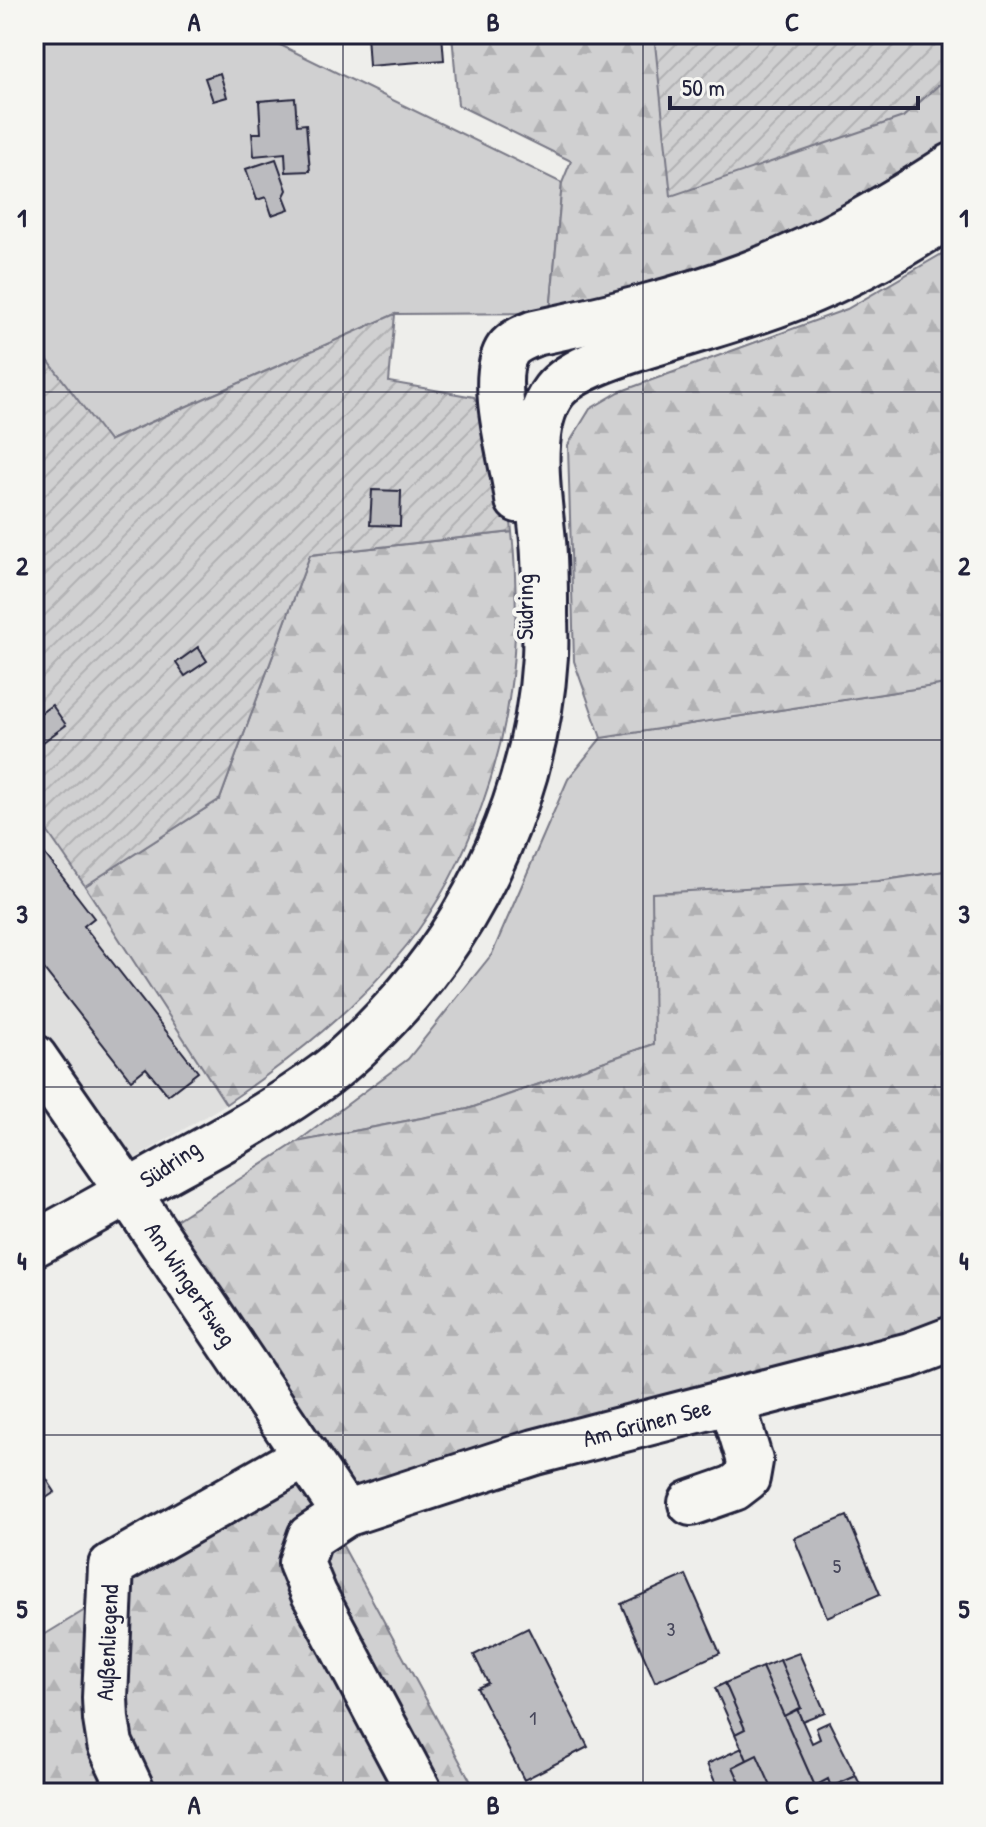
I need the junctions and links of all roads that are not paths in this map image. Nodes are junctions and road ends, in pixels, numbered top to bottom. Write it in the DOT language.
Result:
graph roads {
  1 [pos="952,166"];
  2 [pos="952,213"];
  3 [pos="34,1057"];
  4 [pos="128,1192"];
  5 [pos="34,1244"];
  6 [pos="952,1339"];
  7 [pos="732,1402"];
  8 [pos="306,1455"];
  9 [pos="691,1503"];
  10 [pos="345,1514"];
  11 [pos="133,1793"];
  12 [pos="420,1793"];
  1 -- 4 [label="street, Südring"];
  2 -- 4 [label="street, Südring"];
  3 -- 4 [label="street, Am Wingertsweg"];
  4 -- 5 [label="street, Südring"];
  4 -- 8 [label="street, Am Wingertsweg"];
  6 -- 7 [label="street, Am Grünen See"];
  7 -- 9 [label="street"];
  7 -- 10 [label="street, Am Grünen See"];
  8 -- 10 [label="street, Am Wingertsweg"];
  8 -- 11 [label="street, Außenliegend"];
  10 -- 12 [label="street, Am Grünen See"];
}
